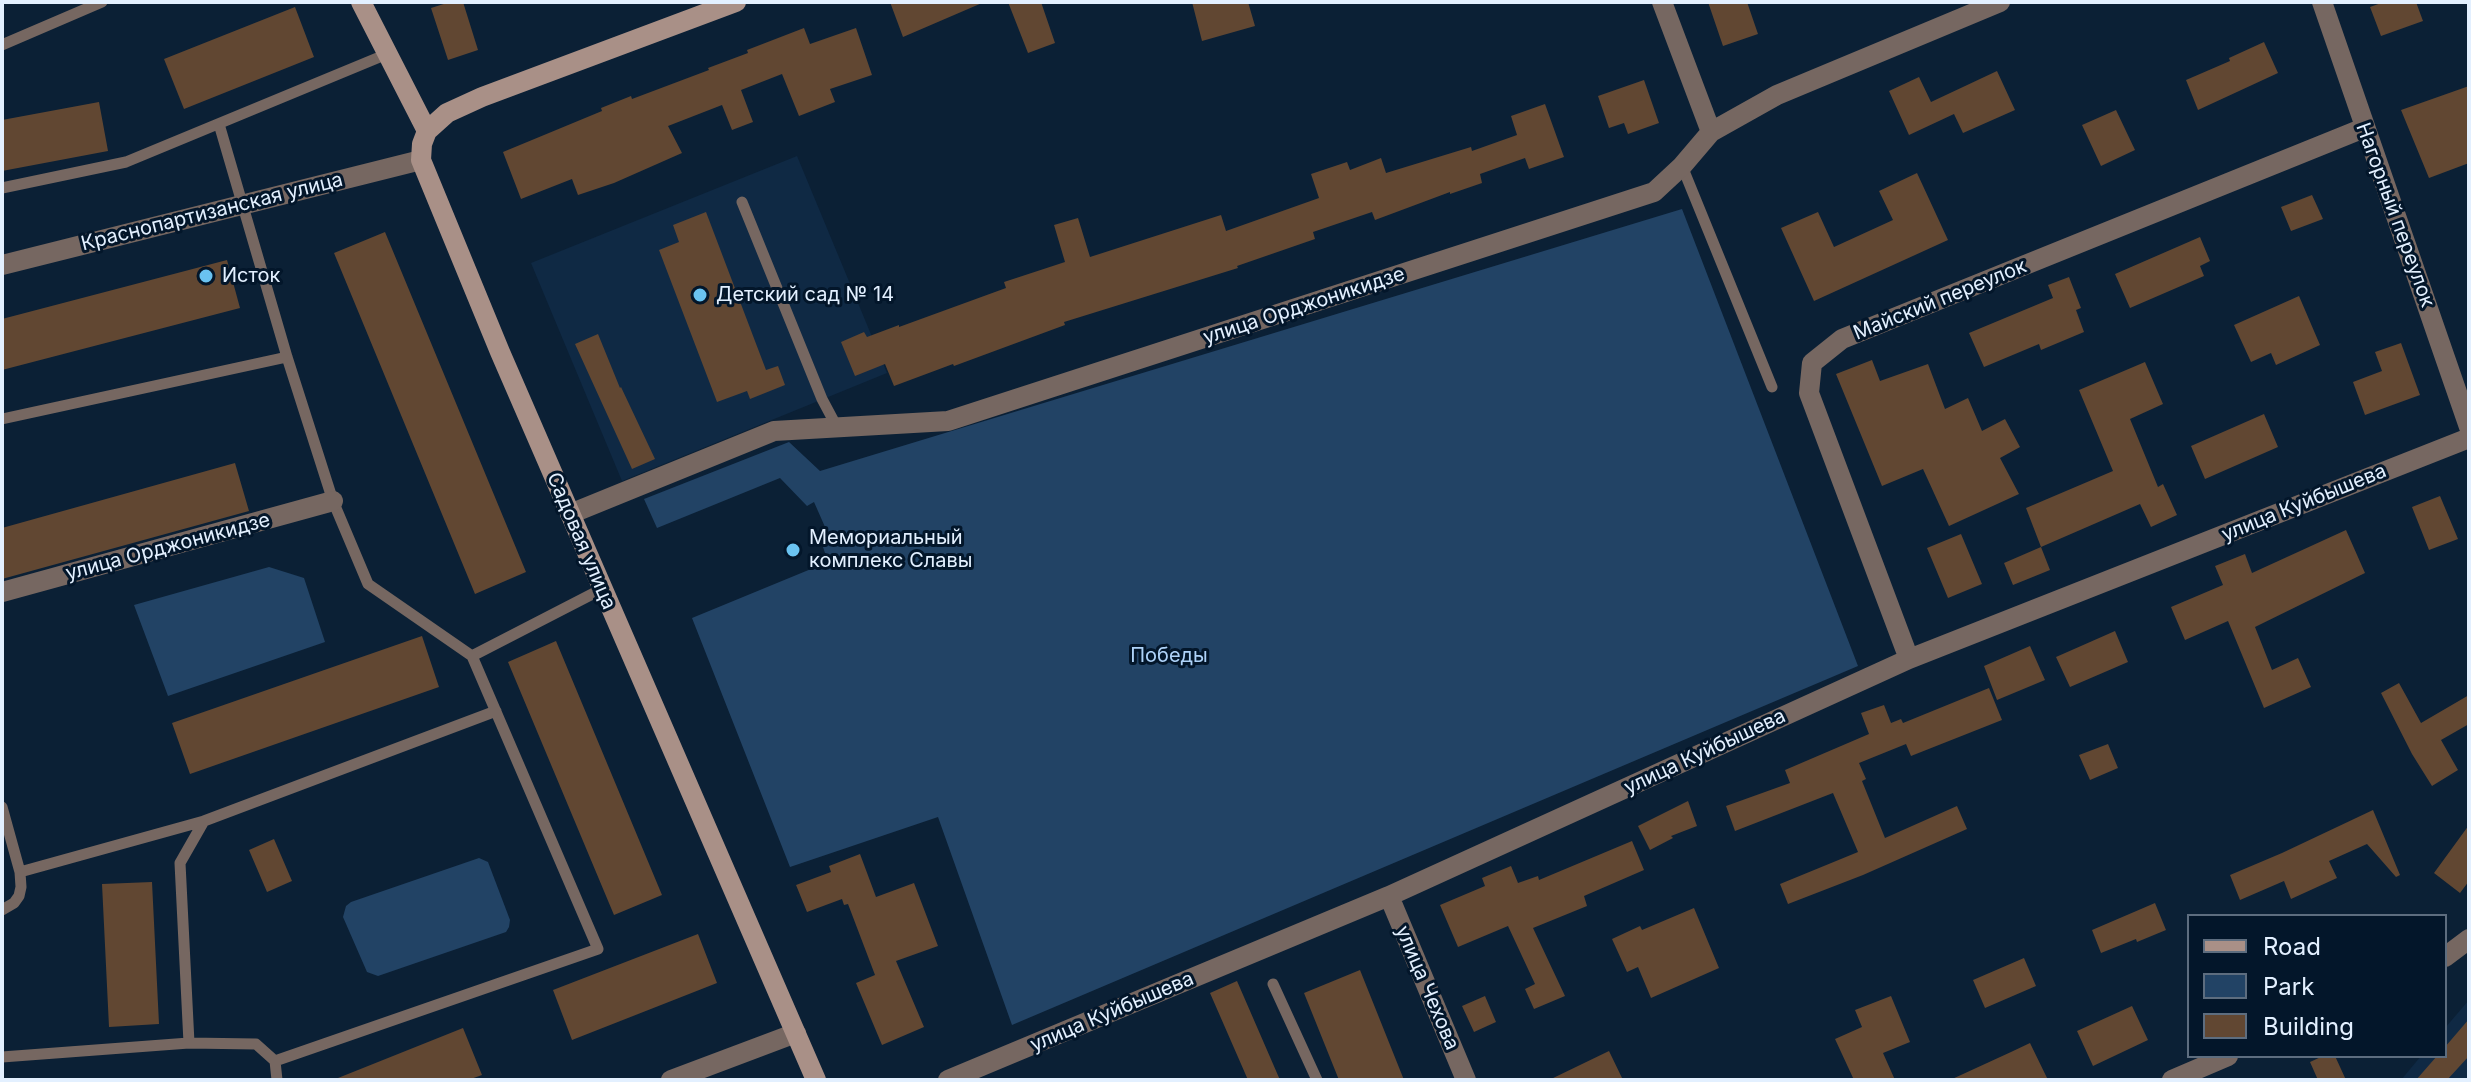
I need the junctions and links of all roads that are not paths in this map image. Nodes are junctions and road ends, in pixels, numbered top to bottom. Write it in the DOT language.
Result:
graph roads {
  1 [pos="102,2"];
  2 [pos="361,2"];
  3 [pos="736,2"];
  4 [pos="1662,2"];
  5 [pos="2000,2"];
  6 [pos="2322,2"];
  7 [pos="2,45"];
  8 [pos="387,54"];
  9 [pos="219,124"];
  10 [pos="2364,128"];
  11 [pos="427,131"];
  12 [pos="1711,132"];
  13 [pos="421,160"];
  14 [pos="1682,166"];
  15 [pos="2,188"];
  16 [pos="742,202"];
  17 [pos="243,205"];
  18 [pos="2,265"];
  19 [pos="287,357"];
  20 [pos="1772,387"];
  21 [pos="2,419"];
  22 [pos="2469,427"];
  23 [pos="838,429"];
  24 [pos="2469,438"];
  25 [pos="333,501"];
  26 [pos="570,514"];
  27 [pos="602,589"];
  28 [pos="2,592"];
  29 [pos="472,656"];
  30 [pos="1909,659"];
  31 [pos="496,711"];
  32 [pos="2,807"];
  33 [pos="204,821"];
  34 [pos="20,872"];
  35 [pos="1389,896"];
  36 [pos="2,910"];
  37 [pos="2469,939"];
  38 [pos="2447,956"];
  39 [pos="1273,984"];
  40 [pos="796,1033"];
  41 [pos="189,1043"];
  42 [pos="2,1057"];
  43 [pos="2223,1058"];
  44 [pos="275,1061"];
  45 [pos="970,1076"];
  46 [pos="277,1080"];
  47 [pos="671,1080"];
  48 [pos="816,1080"];
  49 [pos="948,1080"];
  50 [pos="1317,1080"];
  51 [pos="1466,1080"];
  52 [pos="2172,1080"];
  1 -- 7 [label="lane"];
  2 -- 8 [label="street"];
  3 -- 11 [label="street"];
  4 -- 12 [label="street"];
  5 -- 12 [label="street, улица Орджоникидзе"];
  6 -- 10 [label="street, Нагорный переулок"];
  8 -- 9 [label="lane"];
  8 -- 11 [label="street"];
  9 -- 15 [label="lane"];
  9 -- 17 [label="lane"];
  10 -- 22 [label="street, Нагорный переулок"];
  10 -- 30 [label="street, Майский переулок"];
  11 -- 13 [label="street"];
  12 -- 14 [label="street, улица Орджоникидзе"];
  13 -- 17 [label="street, Краснопартизанская улица"];
  13 -- 26 [label="street, Садовая улица"];
  14 -- 20 [label="lane"];
  14 -- 23 [label="street, улица Орджоникидзе"];
  16 -- 23 [label="lane"];
  17 -- 18 [label="street, Краснопартизанская улица"];
  17 -- 19 [label="lane"];
  19 -- 21 [label="lane"];
  19 -- 25 [label="lane"];
  23 -- 26 [label="street, улица Орджоникидзе"];
  24 -- 30 [label="street, улица Куйбышева"];
  25 -- 28 [label="street, улица Орджоникидзе"];
  25 -- 29 [label="lane"];
  26 -- 27 [label="street, Садовая улица"];
  27 -- 29 [label="lane"];
  27 -- 40 [label="street, Садовая улица"];
  29 -- 31 [label="lane"];
  30 -- 35 [label="street, улица Куйбышева"];
  31 -- 33 [label="lane"];
  31 -- 44 [label="lane"];
  32 -- 34 [label="lane"];
  33 -- 34 [label="lane"];
  33 -- 41 [label="lane"];
  34 -- 36 [label="lane"];
  35 -- 45 [label="street, улица Куйбышева"];
  35 -- 51 [label="street, улица Чехова"];
  37 -- 38 [label="street"];
  39 -- 50 [label="lane"];
  40 -- 47 [label="street"];
  40 -- 48 [label="street, Садовая улица"];
  41 -- 42 [label="lane"];
  41 -- 44 [label="lane"];
  43 -- 52 [label="street"];
  44 -- 46 [label="lane"];
  45 -- 49 [label="street, улица Куйбышева"];
}
